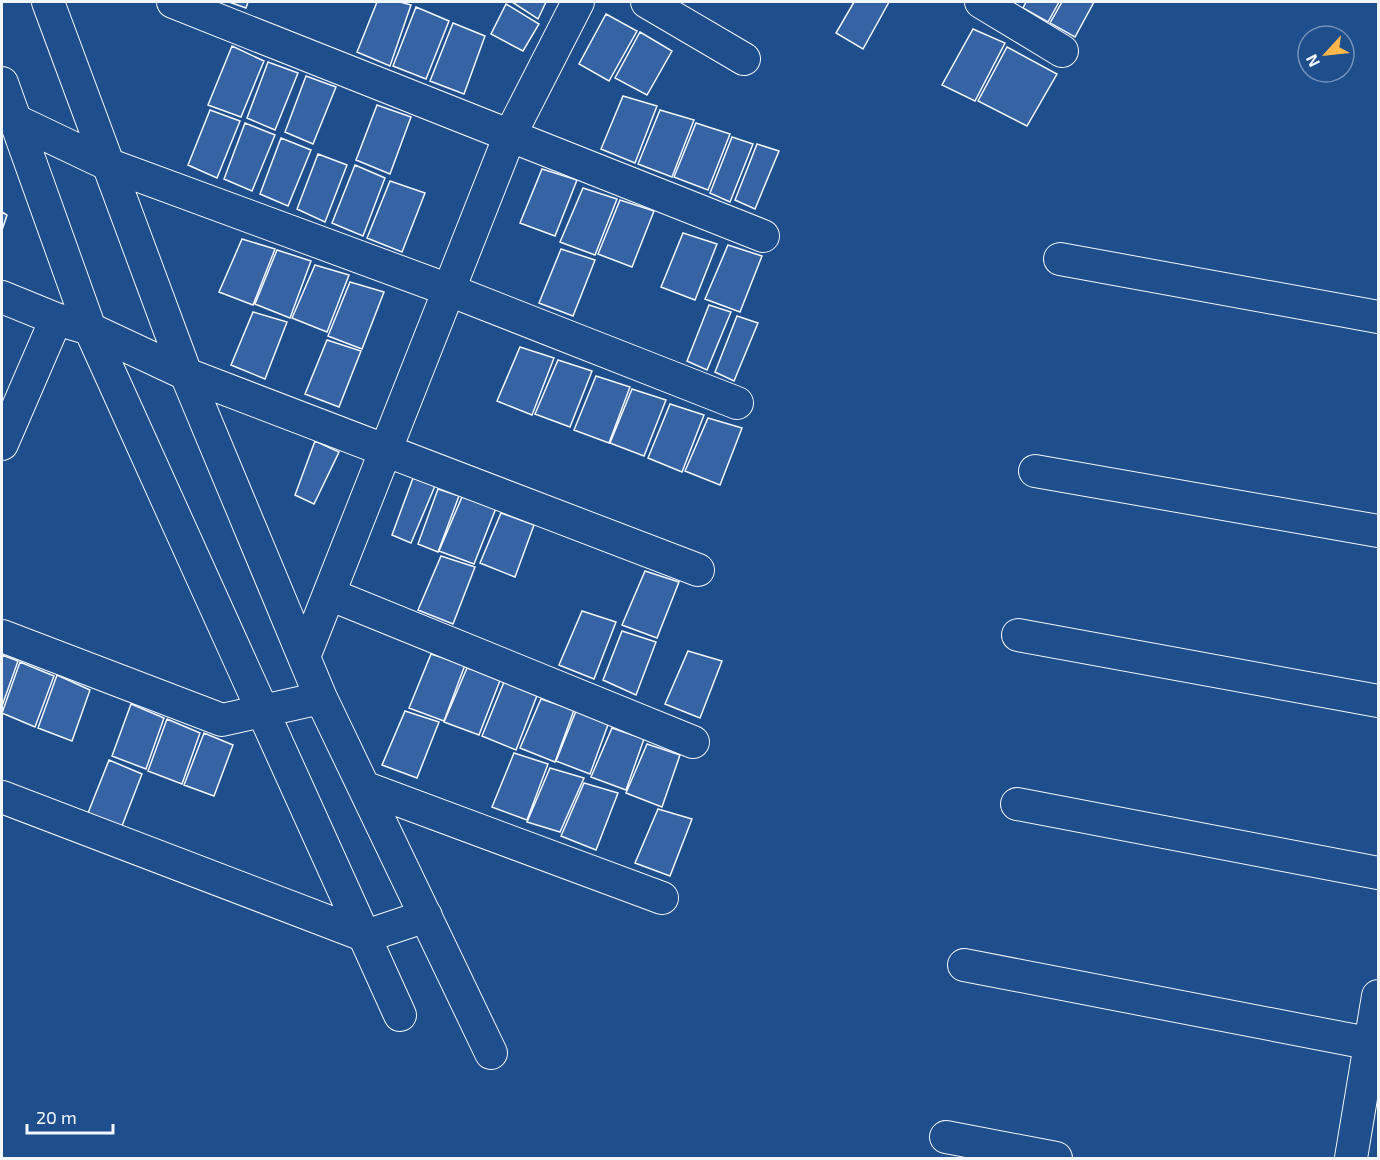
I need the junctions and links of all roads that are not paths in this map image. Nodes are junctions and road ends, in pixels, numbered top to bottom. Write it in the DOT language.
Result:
graph roads {
  1 [pos="48,2"];
  2 [pos="172,2"];
  3 [pos="578,2"];
  4 [pos="647,2"];
  5 [pos="981,2"];
  6 [pos="1062,51"];
  7 [pos="744,59"];
  8 [pos="2,84"];
  9 [pos="7,116"];
  10 [pos="510,135"];
  11 [pos="106,164"];
  12 [pos="763,236"];
  13 [pos="1060,259"];
  14 [pos="449,290"];
  15 [pos="2,297"];
  16 [pos="1378,317"];
  17 [pos="56,319"];
  18 [pos="90,329"];
  19 [pos="186,374"];
  20 [pos="737,403"];
  21 [pos="2,444"];
  22 [pos="386,449"];
  23 [pos="1035,471"];
  24 [pos="1378,531"];
  25 [pos="698,570"];
  26 [pos="329,594"];
  27 [pos="1018,635"];
  28 [pos="2,636"];
  29 [pos="304,657"];
  30 [pos="321,698"];
  31 [pos="1378,702"];
  32 [pos="265,711"];
  33 [pos="693,742"];
  34 [pos="366,788"];
  35 [pos="2,797"];
  36 [pos="1017,804"];
  37 [pos="1378,873"];
  38 [pos="662,898"];
  39 [pos="426,916"];
  40 [pos="366,936"];
  41 [pos="964,965"];
  42 [pos="1378,996"];
  43 [pos="400,1015"];
  44 [pos="1374,1044"];
  45 [pos="491,1053"];
  46 [pos="946,1137"];
  47 [pos="1056,1158"];
  48 [pos="1351,1158"];
  1 -- 11 [label="street"];
  2 -- 10 [label="street"];
  3 -- 10 [label="street"];
  4 -- 7 [label="street"];
  5 -- 6 [label="street"];
  8 -- 9 [label="street"];
  9 -- 11 [label="street"];
  9 -- 18 [label="street"];
  10 -- 12 [label="street"];
  10 -- 14 [label="street"];
  11 -- 14 [label="street"];
  11 -- 19 [label="street"];
  13 -- 16 [label="street"];
  14 -- 20 [label="street"];
  14 -- 22 [label="street"];
  15 -- 17 [label="street"];
  17 -- 18 [label="street"];
  17 -- 21 [label="street"];
  18 -- 19 [label="street"];
  18 -- 32 [label="street"];
  19 -- 22 [label="street"];
  19 -- 29 [label="street"];
  22 -- 25 [label="street"];
  22 -- 26 [label="street"];
  23 -- 24 [label="street"];
  26 -- 29 [label="street"];
  26 -- 33 [label="street"];
  27 -- 31 [label="street"];
  28 -- 32 [label="street"];
  29 -- 30 [label="street"];
  30 -- 32 [label="street"];
  30 -- 34 [label="street"];
  32 -- 40 [label="street"];
  34 -- 38 [label="street"];
  34 -- 39 [label="street"];
  35 -- 40 [label="street"];
  36 -- 37 [label="street"];
  39 -- 40 [label="street"];
  39 -- 45 [label="street"];
  40 -- 43 [label="street"];
  41 -- 44 [label="street"];
  42 -- 44 [label="street"];
  44 -- 48 [label="street"];
  46 -- 47 [label="street"];
}
